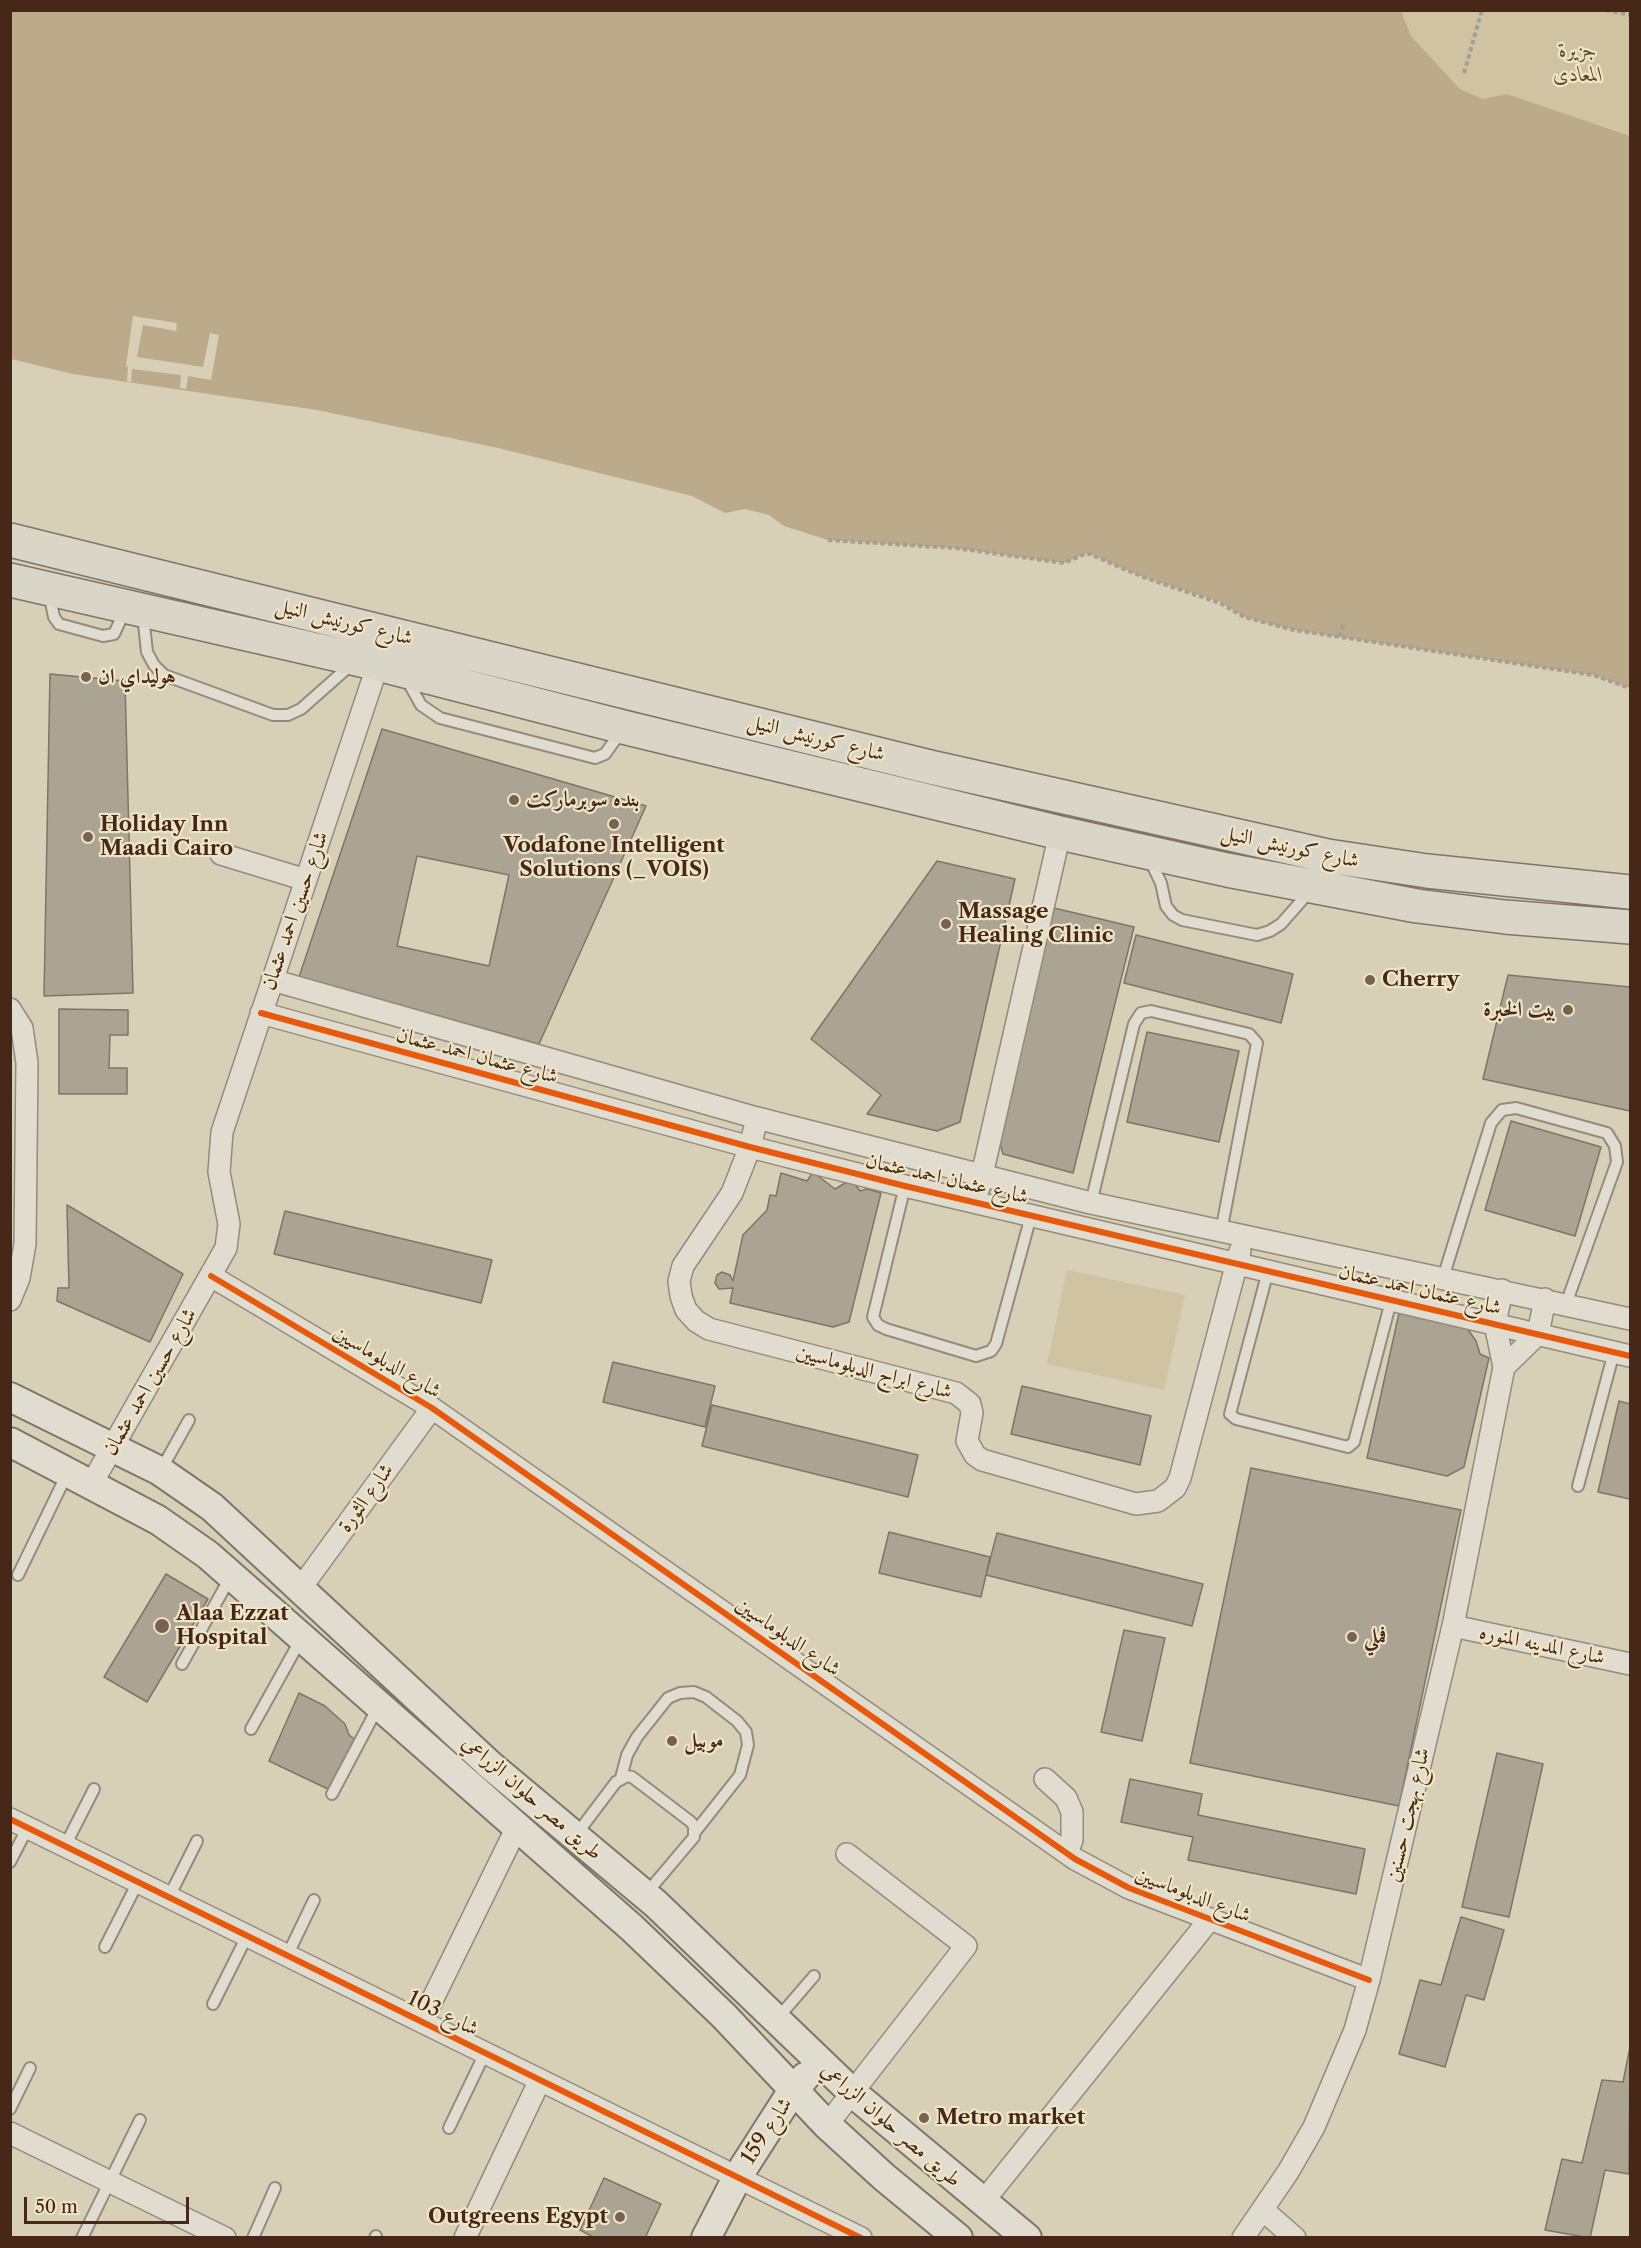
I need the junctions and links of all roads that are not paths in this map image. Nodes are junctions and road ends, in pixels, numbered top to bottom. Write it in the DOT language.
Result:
graph roads {
  1 [pos="10,540"];
  2 [pos="10,580"];
  3 [pos="134,607"];
  4 [pos="380,664"];
  5 [pos="1060,833"];
  6 [pos="1145,852"];
  7 [pos="221,854"];
  8 [pos="306,880"];
  9 [pos="1313,887"];
  10 [pos="1630,892"];
  11 [pos="1630,927"];
  12 [pos="272,980"];
  13 [pos="10,1009"];
  14 [pos="261,1013"];
  15 [pos="524,1053"];
  16 [pos="514,1083"];
  17 [pos="757,1119"];
  18 [pos="750,1148"];
  19 [pos="982,1176"];
  20 [pos="905,1186"];
  21 [pos="976,1203"];
  22 [pos="1091,1203"];
  23 [pos="1031,1216"];
  24 [pos="1221,1232"];
  25 [pos="1244,1238"];
  26 [pos="1237,1263"];
  27 [pos="1268,1271"];
  28 [pos="211,1276"];
  29 [pos="1443,1278"];
  30 [pos="1502,1290"];
  31 [pos="1545,1299"];
  32 [pos="10,1300"];
  33 [pos="1391,1302"];
  34 [pos="1566,1304"];
  35 [pos="1630,1319"];
  36 [pos="1495,1324"];
  37 [pos="1538,1334"];
  38 [pos="1622,1354"];
  39 [pos="1504,1366"];
  40 [pos="10,1397"];
  41 [pos="432,1408"];
  42 [pos="189,1420"];
  43 [pos="10,1442"];
  44 [pos="112,1447"];
  45 [pos="160,1471"];
  46 [pos="80,1477"];
  47 [pos="1578,1486"];
  48 [pos="18,1575"];
  49 [pos="231,1576"];
  50 [pos="300,1589"];
  51 [pos="1453,1626"];
  52 [pos="301,1639"];
  53 [pos="182,1664"];
  54 [pos="1630,1664"];
  55 [pos="379,1707"];
  56 [pos="251,1729"];
  57 [pos="621,1778"];
  58 [pos="1045,1779"];
  59 [pos="94,1789"];
  60 [pos="332,1794"];
  61 [pos="19,1823"];
  62 [pos="516,1829"];
  63 [pos="695,1832"];
  64 [pos="576,1835"];
  65 [pos="197,1841"];
  66 [pos="65,1846"];
  67 [pos="1067,1853"];
  68 [pos="847,1854"];
  69 [pos="10,1862"];
  70 [pos="138,1882"];
  71 [pos="645,1895"];
  72 [pos="169,1898"];
  73 [pos="314,1900"];
  74 [pos="1210,1919"];
  75 [pos="247,1936"];
  76 [pos="105,1947"];
  77 [pos="287,1956"];
  78 [pos="814,1976"];
  79 [pos="1369,1980"];
  80 [pos="213,2004"];
  81 [pos="776,2020"];
  82 [pos="422,2021"];
  83 [pos="485,2053"];
  84 [pos="819,2062"];
  85 [pos="30,2068"];
  86 [pos="540,2080"];
  87 [pos="794,2090"];
  88 [pos="854,2094"];
  89 [pos="10,2109"];
  90 [pos="141,2120"];
  91 [pos="828,2124"];
  92 [pos="448,2128"];
  93 [pos="10,2133"];
  94 [pos="738,2176"];
  95 [pos="110,2181"];
  96 [pos="275,2188"];
  97 [pos="982,2203"];
  98 [pos="1263,2210"];
  99 [pos="82,2238"];
  100 [pos="225,2238"];
  101 [pos="253,2238"];
  102 [pos="465,2238"];
  103 [pos="706,2238"];
  104 [pos="861,2238"];
  105 [pos="958,2238"];
  106 [pos="1027,2238"];
  107 [pos="1243,2238"];
  108 [pos="1294,2238"];
  1 -- 10 [label="highway, شارع كورنيش النيل"];
  2 -- 3 [label="highway, شارع كورنيش النيل"];
  3 -- 4 [label="highway, شارع كورنيش النيل"];
  3 -- 4 [label="lane"];
  4 -- 5 [label="highway, شارع كورنيش النيل"];
  4 -- 8 [label="street, شارع حسين احمد عثمان"];
  5 -- 6 [label="highway, شارع كورنيش النيل"];
  5 -- 19 [label="street"];
  6 -- 9 [label="highway, شارع كورنيش النيل"];
  6 -- 9 [label="lane"];
  7 -- 8 [label="street"];
  8 -- 12 [label="street, شارع حسين احمد عثمان"];
  9 -- 11 [label="highway, شارع كورنيش النيل"];
  12 -- 14 [label="street, شارع حسين احمد عثمان"];
  12 -- 15 [label="street, شارع عثمان احمد عثمان"];
  13 -- 32 [label="street"];
  14 -- 16 [label="street, شارع عثمان احمد عثمان"];
  14 -- 28 [label="street, شارع حسين احمد عثمان"];
  15 -- 16 [label="street"];
  15 -- 17 [label="street, شارع عثمان احمد عثمان"];
  16 -- 18 [label="street, شارع عثمان احمد عثمان"];
  17 -- 18 [label="street, شارع ابراج الدبلوماسيين"];
  17 -- 19 [label="street, شارع عثمان احمد عثمان"];
  18 -- 20 [label="street, شارع عثمان احمد عثمان"];
  18 -- 26 [label="street, شارع ابراج الدبلوماسيين"];
  19 -- 21 [label="street"];
  19 -- 22 [label="street, شارع عثمان احمد عثمان"];
  20 -- 21 [label="street, شارع عثمان احمد عثمان"];
  20 -- 23 [label="lane"];
  21 -- 23 [label="street, شارع عثمان احمد عثمان"];
  22 -- 24 [label="street, شارع عثمان احمد عثمان"];
  22 -- 24 [label="lane"];
  23 -- 26 [label="street, شارع عثمان احمد عثمان"];
  24 -- 25 [label="street, شارع عثمان احمد عثمان"];
  25 -- 26 [label="street, شارع ابراج الدبلوماسيين"];
  25 -- 29 [label="street, شارع عثمان احمد عثمان"];
  26 -- 27 [label="street, شارع عثمان احمد عثمان"];
  27 -- 33 [label="street, شارع عثمان احمد عثمان"];
  27 -- 33 [label="lane"];
  28 -- 41 [label="street, شارع الدبلوماسيين"];
  28 -- 44 [label="street, شارع حسين احمد عثمان"];
  29 -- 30 [label="street, شارع عثمان احمد عثمان"];
  29 -- 34 [label="lane"];
  30 -- 31 [label="street, شارع عثمان احمد عثمان"];
  30 -- 36 [label="street"];
  31 -- 34 [label="street, شارع عثمان احمد عثمان"];
  31 -- 37 [label="street"];
  33 -- 36 [label="street, شارع عثمان احمد عثمان"];
  34 -- 35 [label="street, شارع عثمان احمد عثمان"];
  36 -- 37 [label="street, شارع عثمان احمد عثمان"];
  36 -- 39 [label="street, شارع بهجت حسنين"];
  37 -- 38 [label="street, شارع عثمان احمد عثمان"];
  37 -- 39 [label="street"];
  38 -- 47 [label="lane"];
  39 -- 51 [label="street, شارع بهجت حسنين"];
  40 -- 44 [label="main road, طريق مصر حلوان الزراعي"];
  41 -- 50 [label="street, شارع الثورة"];
  41 -- 67 [label="street, شارع الدبلوماسيين"];
  42 -- 45 [label="lane"];
  43 -- 46 [label="main road, طريق مصر حلوان الزراعي"];
  44 -- 45 [label="main road, طريق مصر حلوان الزراعي"];
  44 -- 46 [label="street, شارع حسين احمد عثمان"];
  45 -- 50 [label="main road, طريق مصر حلوان الزراعي"];
  46 -- 48 [label="lane"];
  46 -- 49 [label="main road, طريق مصر حلوان الزراعي"];
  49 -- 52 [label="main road, طريق مصر حلوان الزراعي"];
  49 -- 53 [label="lane"];
  50 -- 64 [label="main road, طريق مصر حلوان الزراعي"];
  51 -- 54 [label="street, شارع المدينه المنوره"];
  51 -- 79 [label="street, شارع بهجت حسنين"];
  52 -- 55 [label="main road, طريق مصر حلوان الزراعي"];
  52 -- 56 [label="lane"];
  55 -- 60 [label="lane"];
  55 -- 62 [label="main road, طريق مصر حلوان الزراعي"];
  57 -- 63 [label="lane"];
  57 -- 63 [label="lane"];
  57 -- 64 [label="lane"];
  58 -- 67 [label="street"];
  59 -- 66 [label="lane"];
  61 -- 66 [label="street, شارع 103"];
  61 -- 69 [label="lane"];
  62 -- 82 [label="street"];
  62 -- 87 [label="main road, طريق مصر حلوان الزراعي"];
  63 -- 71 [label="lane"];
  64 -- 71 [label="main road, طريق مصر حلوان الزراعي"];
  65 -- 72 [label="lane"];
  66 -- 70 [label="street, شارع 103"];
  67 -- 74 [label="street, شارع الدبلوماسيين"];
  68 -- 88 [label="street"];
  70 -- 72 [label="street, شارع 103"];
  70 -- 76 [label="lane"];
  71 -- 81 [label="main road, طريق مصر حلوان الزراعي"];
  72 -- 75 [label="street, شارع 103"];
  73 -- 77 [label="lane"];
  74 -- 79 [label="street, شارع الدبلوماسيين"];
  74 -- 97 [label="street"];
  75 -- 77 [label="street, شارع 103"];
  75 -- 80 [label="lane"];
  77 -- 82 [label="street, شارع 103"];
  78 -- 81 [label="lane"];
  79 -- 98 [label="street, شارع بهجت حسنين"];
  81 -- 84 [label="main road, طريق مصر حلوان الزراعي"];
  82 -- 83 [label="street, شارع 103"];
  83 -- 86 [label="street, شارع 103"];
  83 -- 92 [label="lane"];
  84 -- 87 [label="main road, شارع 159"];
  84 -- 88 [label="main road, طريق مصر حلوان الزراعي"];
  85 -- 89 [label="lane"];
  86 -- 94 [label="street, شارع 103"];
  86 -- 102 [label="street"];
  87 -- 91 [label="main road, طريق مصر حلوان الزراعي"];
  87 -- 94 [label="main road, شارع 159"];
  88 -- 91 [label="street"];
  88 -- 97 [label="main road, طريق مصر حلوان الزراعي"];
  90 -- 95 [label="lane"];
  91 -- 105 [label="main road, طريق مصر حلوان الزراعي"];
  93 -- 95 [label="street"];
  94 -- 103 [label="main road, شارع 159"];
  94 -- 104 [label="street, شارع 103"];
  95 -- 99 [label="lane"];
  95 -- 100 [label="street"];
  96 -- 101 [label="lane"];
  97 -- 106 [label="main road, طريق مصر حلوان الزراعي"];
  98 -- 107 [label="street, شارع بهجت حسنين"];
  98 -- 108 [label="street"];
}
